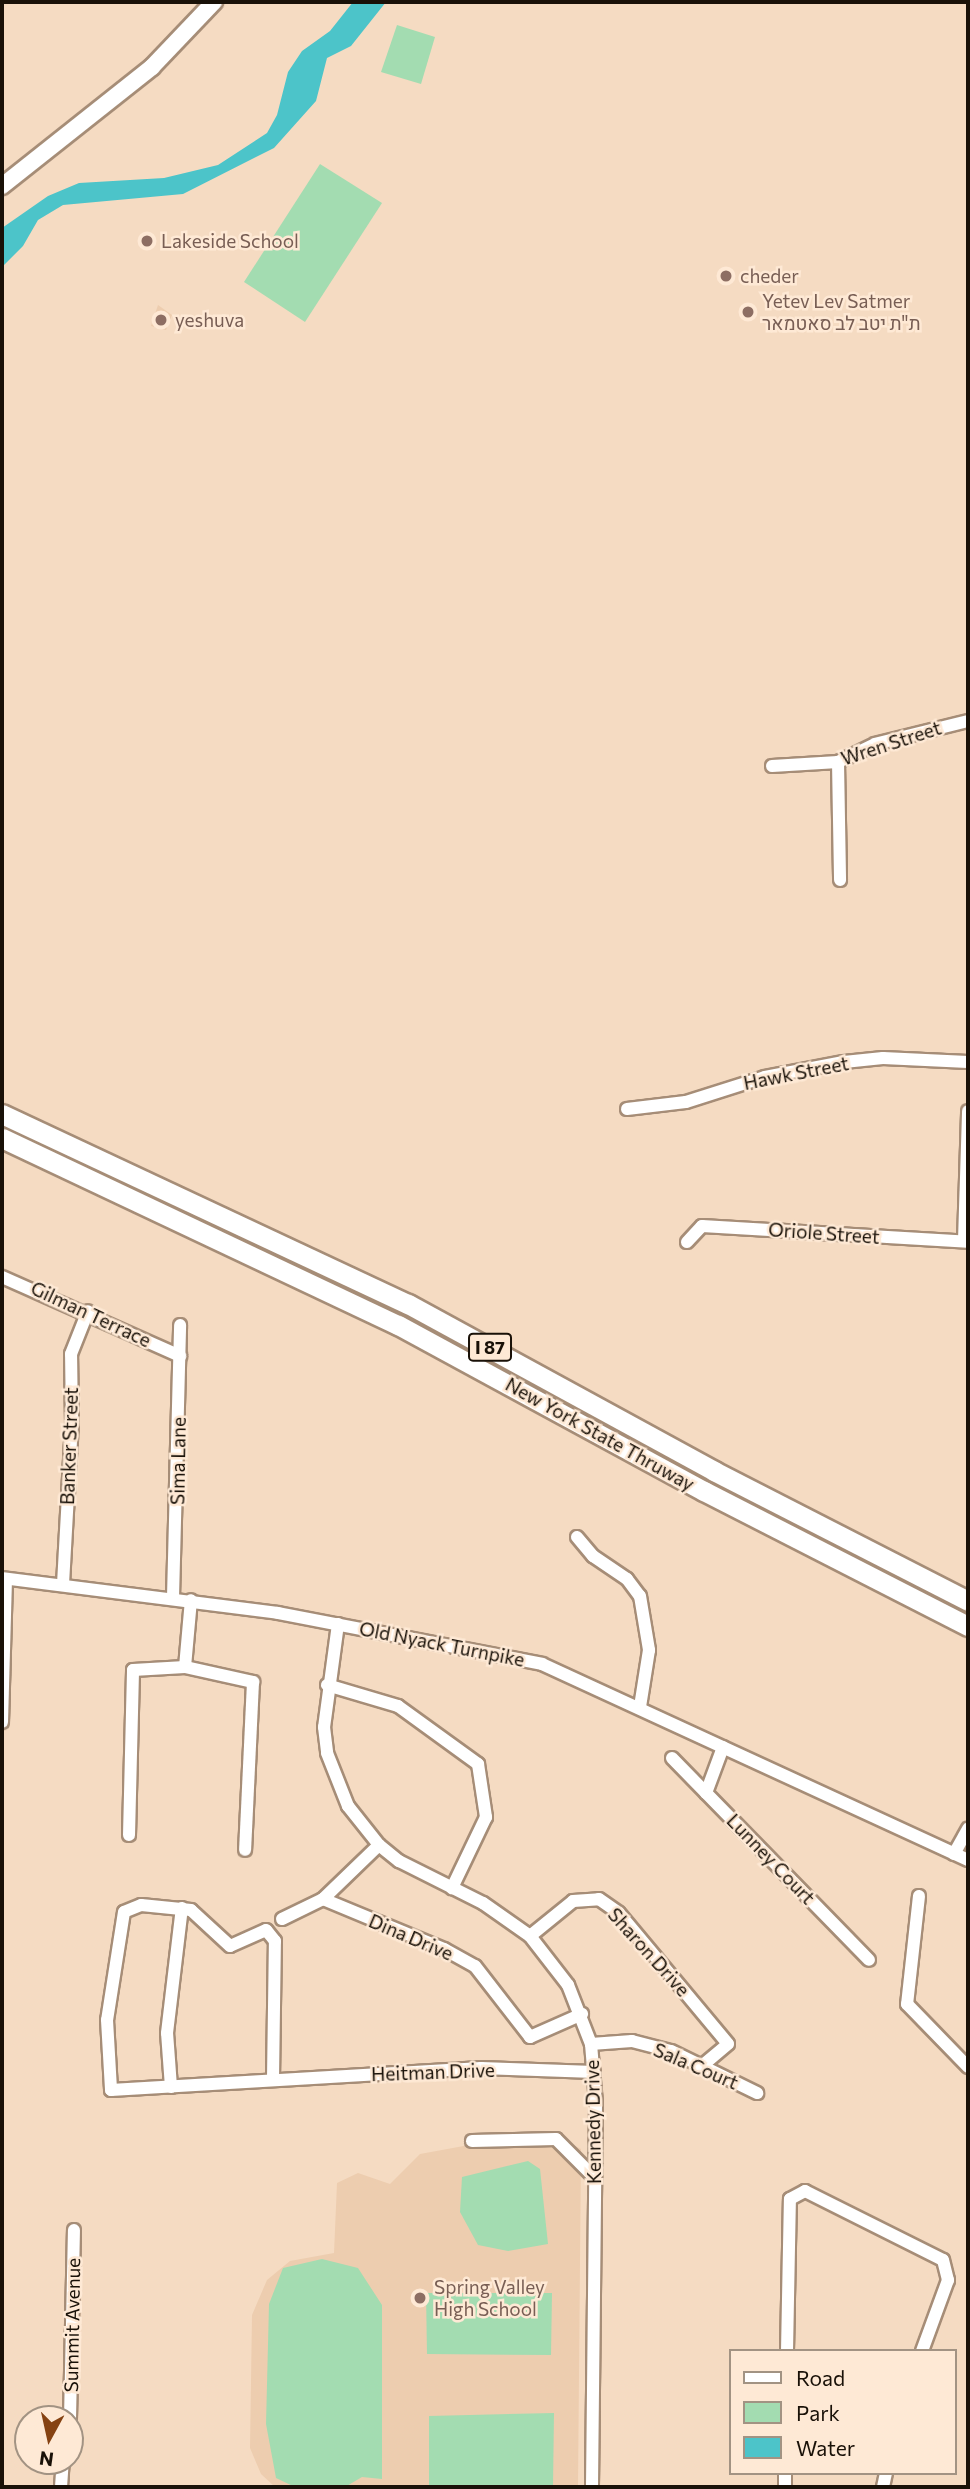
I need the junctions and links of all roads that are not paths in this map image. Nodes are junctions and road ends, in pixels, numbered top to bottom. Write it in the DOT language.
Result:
graph roads {
  1 [pos="214,2"];
  2 [pos="2,186"];
  3 [pos="968,721"];
  4 [pos="838,762"];
  5 [pos="772,766"];
  6 [pos="840,880"];
  7 [pos="968,1062"];
  8 [pos="627,1109"];
  9 [pos="968,1111"];
  10 [pos="2,1114"];
  11 [pos="2,1138"];
  12 [pos="687,1242"];
  13 [pos="966,1242"];
  14 [pos="2,1277"];
  15 [pos="88,1311"];
  16 [pos="180,1325"];
  17 [pos="180,1356"];
  18 [pos="577,1537"];
  19 [pos="4,1578"];
  20 [pos="63,1584"];
  21 [pos="173,1597"];
  22 [pos="191,1600"];
  23 [pos="968,1601"];
  24 [pos="338,1624"];
  25 [pos="968,1626"];
  26 [pos="185,1667"];
  27 [pos="327,1685"];
  28 [pos="640,1707"];
  29 [pos="2,1722"];
  30 [pos="723,1746"];
  31 [pos="673,1758"];
  32 [pos="706,1793"];
  33 [pos="968,1829"];
  34 [pos="129,1835"];
  35 [pos="379,1845"];
  36 [pos="245,1850"];
  37 [pos="954,1854"];
  38 [pos="968,1860"];
  39 [pos="452,1888"];
  40 [pos="919,1896"];
  41 [pos="323,1899"];
  42 [pos="182,1908"];
  43 [pos="282,1919"];
  44 [pos="530,1936"];
  45 [pos="869,1960"];
  46 [pos="582,2014"];
  47 [pos="592,2044"];
  48 [pos="702,2066"];
  49 [pos="968,2067"];
  50 [pos="594,2072"];
  51 [pos="272,2079"];
  52 [pos="171,2087"];
  53 [pos="757,2093"];
  54 [pos="472,2141"];
  55 [pos="595,2178"];
  56 [pos="74,2230"];
  57 [pos="787,2349"];
  58 [pos="923,2349"];
  59 [pos="70,2405"];
  60 [pos="593,2487"];
  1 -- 2 [label="main road"];
  3 -- 4 [label="street, Wren Street"];
  4 -- 5 [label="street, Wren Street"];
  4 -- 6 [label="street"];
  7 -- 8 [label="street, Hawk Street"];
  9 -- 13 [label="street"];
  10 -- 23 [label="highway, New York State Thruway / I 87"];
  11 -- 25 [label="highway, New York State Thruway / I 87"];
  12 -- 13 [label="street, Oriole Street"];
  14 -- 15 [label="street, Gilman Terrace"];
  15 -- 17 [label="street, Gilman Terrace"];
  15 -- 20 [label="street, Banker Street"];
  16 -- 17 [label="street, Sima Lane"];
  17 -- 21 [label="street, Sima Lane"];
  18 -- 28 [label="street"];
  19 -- 20 [label="street, Old Nyack Turnpike"];
  19 -- 29 [label="street"];
  20 -- 21 [label="street, Old Nyack Turnpike"];
  21 -- 22 [label="street, Old Nyack Turnpike"];
  22 -- 24 [label="street, Old Nyack Turnpike"];
  22 -- 26 [label="street"];
  24 -- 27 [label="street, Kennedy Drive"];
  24 -- 28 [label="street, Old Nyack Turnpike"];
  26 -- 34 [label="street"];
  26 -- 36 [label="street"];
  27 -- 35 [label="street, Kennedy Drive"];
  27 -- 39 [label="street"];
  28 -- 30 [label="street, Old Nyack Turnpike"];
  30 -- 32 [label="street"];
  30 -- 37 [label="street, Old Nyack Turnpike"];
  31 -- 32 [label="street, Lunney Court"];
  32 -- 45 [label="street, Lunney Court"];
  33 -- 37 [label="street"];
  35 -- 39 [label="street, Kennedy Drive"];
  35 -- 41 [label="street"];
  37 -- 38 [label="street, Old Nyack Turnpike"];
  39 -- 44 [label="street, Kennedy Drive"];
  40 -- 49 [label="street"];
  41 -- 43 [label="street"];
  41 -- 46 [label="street, Dina Drive"];
  42 -- 51 [label="street, Heitman Drive"];
  42 -- 52 [label="street"];
  42 -- 52 [label="street, Heitman Drive"];
  44 -- 46 [label="street, Kennedy Drive"];
  44 -- 48 [label="street, Sharon Drive"];
  46 -- 47 [label="street, Kennedy Drive"];
  47 -- 48 [label="street, Sala Court"];
  47 -- 50 [label="street, Kennedy Drive"];
  48 -- 53 [label="street, Sala Court"];
  50 -- 51 [label="street, Heitman Drive"];
  50 -- 55 [label="street, Kennedy Drive"];
  51 -- 52 [label="street, Heitman Drive"];
  54 -- 55 [label="street"];
  55 -- 60 [label="street, Kennedy Drive"];
  56 -- 59 [label="street, Summit Avenue"];
  57 -- 58 [label="street"];
}
